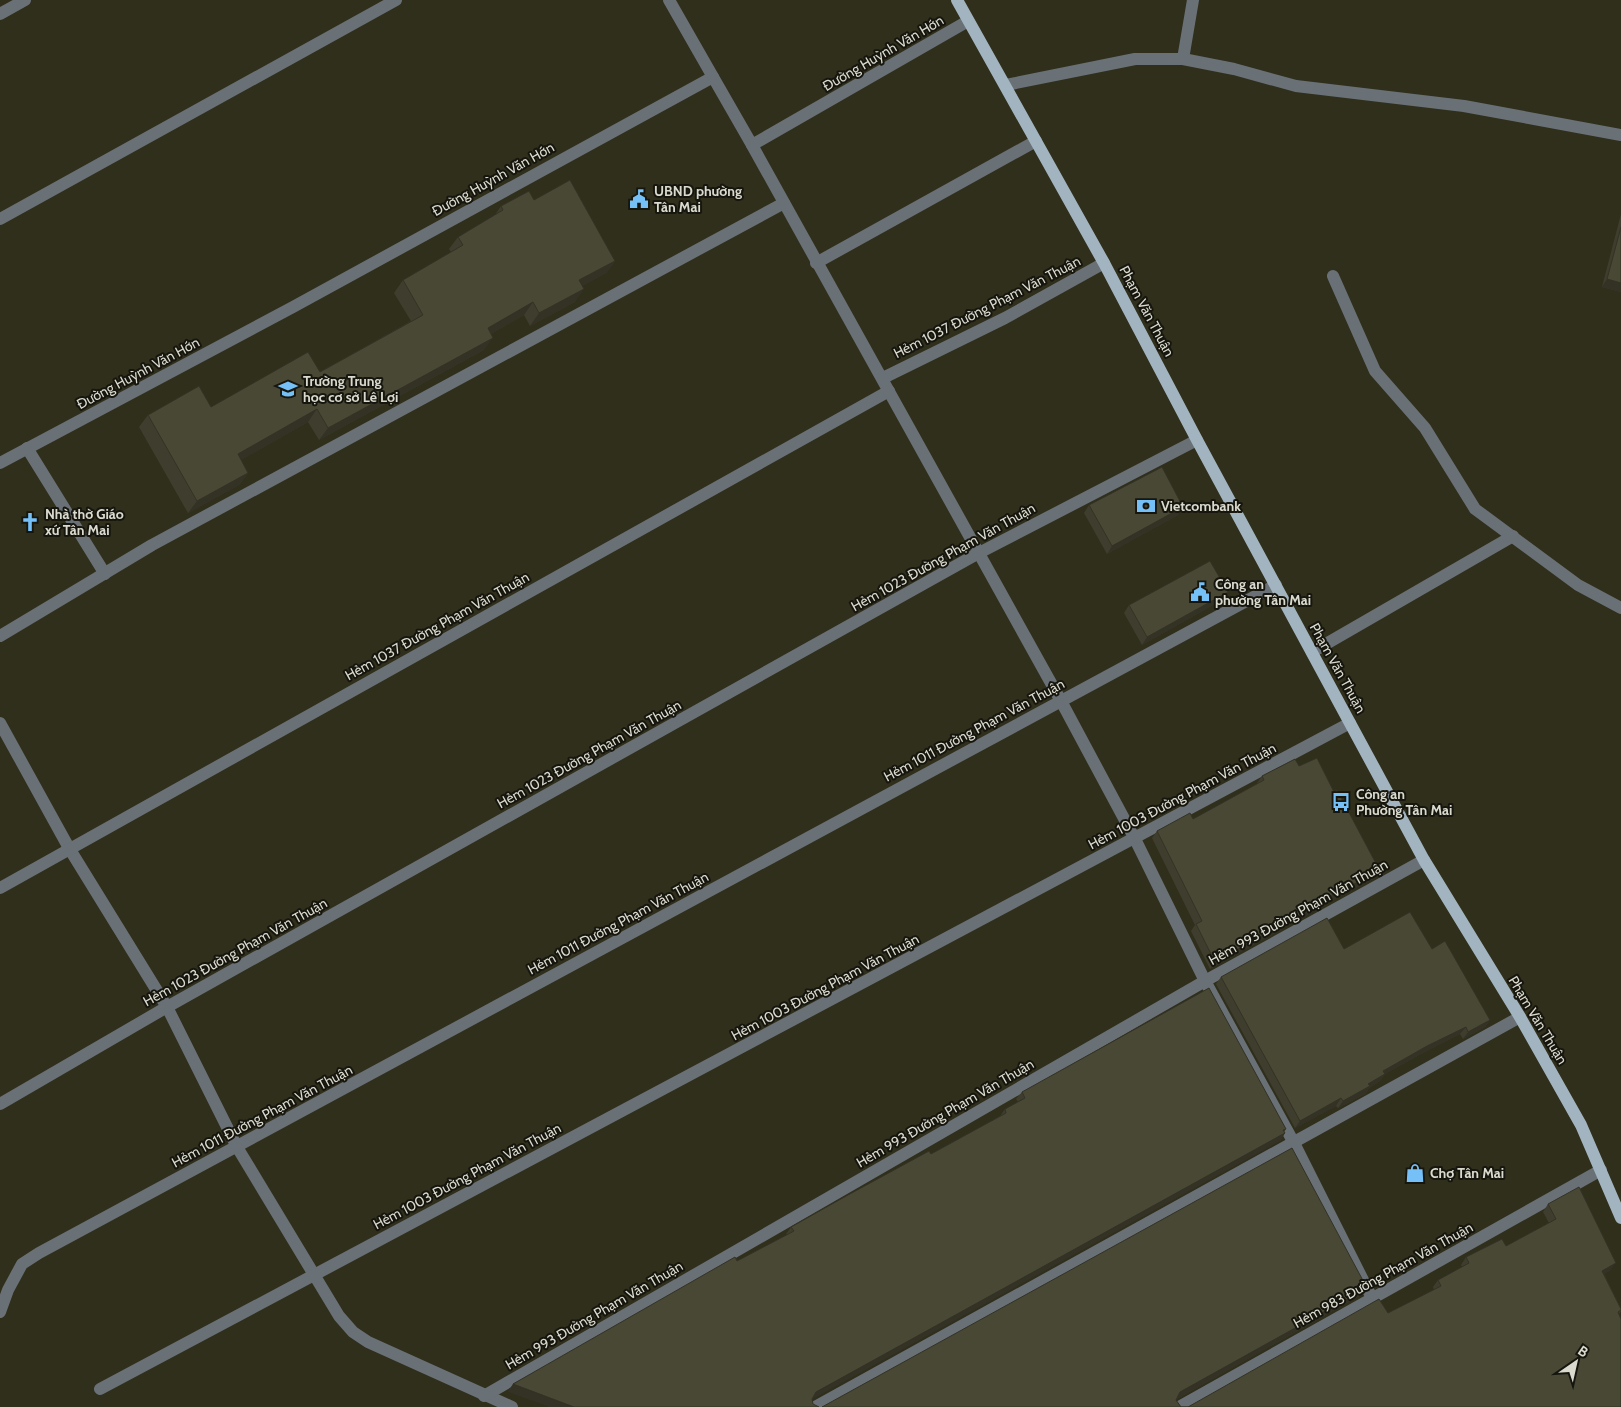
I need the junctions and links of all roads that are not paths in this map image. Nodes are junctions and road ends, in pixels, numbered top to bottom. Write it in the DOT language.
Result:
graph roads {
  1 [pos="25,0"];
  2 [pos="396,0"];
  3 [pos="669,0"];
  4 [pos="957,0"];
  5 [pos="1193,0"];
  6 [pos="0,14"];
  7 [pos="968,21"];
  8 [pos="1183,59"];
  9 [pos="713,77"];
  10 [pos="1006,85"];
  11 [pos="1621,135"];
  12 [pos="1036,141"];
  13 [pos="752,145"];
  14 [pos="784,203"];
  15 [pos="0,219"];
  16 [pos="816,263"];
  17 [pos="1104,263"];
  18 [pos="1333,276"];
  19 [pos="883,378"];
  20 [pos="889,391"];
  21 [pos="1197,440"];
  22 [pos="27,448"];
  23 [pos="0,463"];
  24 [pos="1513,536"];
  25 [pos="977,554"];
  26 [pos="105,574"];
  27 [pos="1276,585"];
  28 [pos="1621,608"];
  29 [pos="0,636"];
  30 [pos="1312,652"];
  31 [pos="1060,700"];
  32 [pos="0,723"];
  33 [pos="1350,723"];
  34 [pos="1135,839"];
  35 [pos="69,848"];
  36 [pos="1424,860"];
  37 [pos="0,888"];
  38 [pos="1205,981"];
  39 [pos="167,1007"];
  40 [pos="1520,1017"];
  41 [pos="0,1104"];
  42 [pos="1294,1143"];
  43 [pos="237,1147"];
  44 [pos="1601,1170"];
  45 [pos="1621,1218"];
  46 [pos="312,1275"];
  47 [pos="1372,1298"];
  48 [pos="0,1312"];
  49 [pos="100,1389"];
  50 [pos="484,1396"];
  51 [pos="512,1407"];
  52 [pos="815,1407"];
  53 [pos="1179,1407"];
  1 -- 6 [label="street"];
  2 -- 15 [label="street"];
  3 -- 9 [label="street"];
  4 -- 7 [label="main road, Phạm Văn Thuận"];
  5 -- 8 [label="street"];
  7 -- 10 [label="main road, Phạm Văn Thuận"];
  7 -- 13 [label="street, Đường Huỳnh Văn Hớn"];
  8 -- 10 [label="street"];
  8 -- 11 [label="street"];
  9 -- 13 [label="street"];
  9 -- 22 [label="street, Đường Huỳnh Văn Hớn"];
  10 -- 12 [label="main road, Phạm Văn Thuận"];
  12 -- 16 [label="street"];
  12 -- 17 [label="main road, Phạm Văn Thuận"];
  13 -- 14 [label="street"];
  14 -- 16 [label="street"];
  14 -- 26 [label="street"];
  16 -- 19 [label="street"];
  17 -- 19 [label="street, Hẻm 1037 Đường Phạm Văn Thuận"];
  17 -- 21 [label="main road, Phạm Văn Thuận"];
  18 -- 24 [label="street"];
  19 -- 20 [label="street"];
  20 -- 25 [label="street"];
  20 -- 35 [label="street, Hẻm 1037 Đường Phạm Văn Thuận"];
  21 -- 25 [label="street, Hẻm 1023 Đường Phạm Văn Thuận"];
  21 -- 27 [label="main road, Phạm Văn Thuận"];
  22 -- 23 [label="street, Đường Huỳnh Văn Hớn"];
  22 -- 26 [label="street"];
  24 -- 28 [label="street"];
  24 -- 30 [label="street"];
  25 -- 31 [label="street"];
  25 -- 39 [label="street, Hẻm 1023 Đường Phạm Văn Thuận"];
  26 -- 29 [label="street"];
  27 -- 30 [label="main road, Phạm Văn Thuận"];
  27 -- 31 [label="street, Hẻm 1011 Đường Phạm Văn Thuận"];
  30 -- 33 [label="main road, Phạm Văn Thuận"];
  31 -- 34 [label="street"];
  31 -- 43 [label="street, Hẻm 1011 Đường Phạm Văn Thuận"];
  32 -- 35 [label="street"];
  33 -- 34 [label="street, Hẻm 1003 Đường Phạm Văn Thuận"];
  33 -- 36 [label="main road, Phạm Văn Thuận"];
  34 -- 38 [label="street"];
  34 -- 46 [label="street, Hẻm 1003 Đường Phạm Văn Thuận"];
  35 -- 37 [label="street, Hẻm 1037 Đường Phạm Văn Thuận"];
  35 -- 39 [label="street"];
  36 -- 38 [label="street, Hẻm 993 Đường Phạm Văn Thuận"];
  36 -- 40 [label="main road, Phạm Văn Thuận"];
  38 -- 42 [label="street"];
  38 -- 50 [label="street, Hẻm 993 Đường Phạm Văn Thuận"];
  39 -- 41 [label="street, Hẻm 1023 Đường Phạm Văn Thuận"];
  39 -- 43 [label="street"];
  40 -- 42 [label="street"];
  40 -- 44 [label="main road, Phạm Văn Thuận"];
  42 -- 47 [label="street"];
  42 -- 52 [label="street"];
  43 -- 46 [label="street"];
  43 -- 48 [label="street, Hẻm 1011 Đường Phạm Văn Thuận"];
  44 -- 45 [label="main road, Phạm Văn Thuận"];
  44 -- 47 [label="street, Hẻm 983 Đường Phạm Văn Thuận"];
  46 -- 49 [label="street, Hẻm 1003 Đường Phạm Văn Thuận"];
  46 -- 50 [label="street"];
  47 -- 53 [label="street, Hẻm 983 Đường Phạm Văn Thuận"];
  50 -- 51 [label="street"];
}
